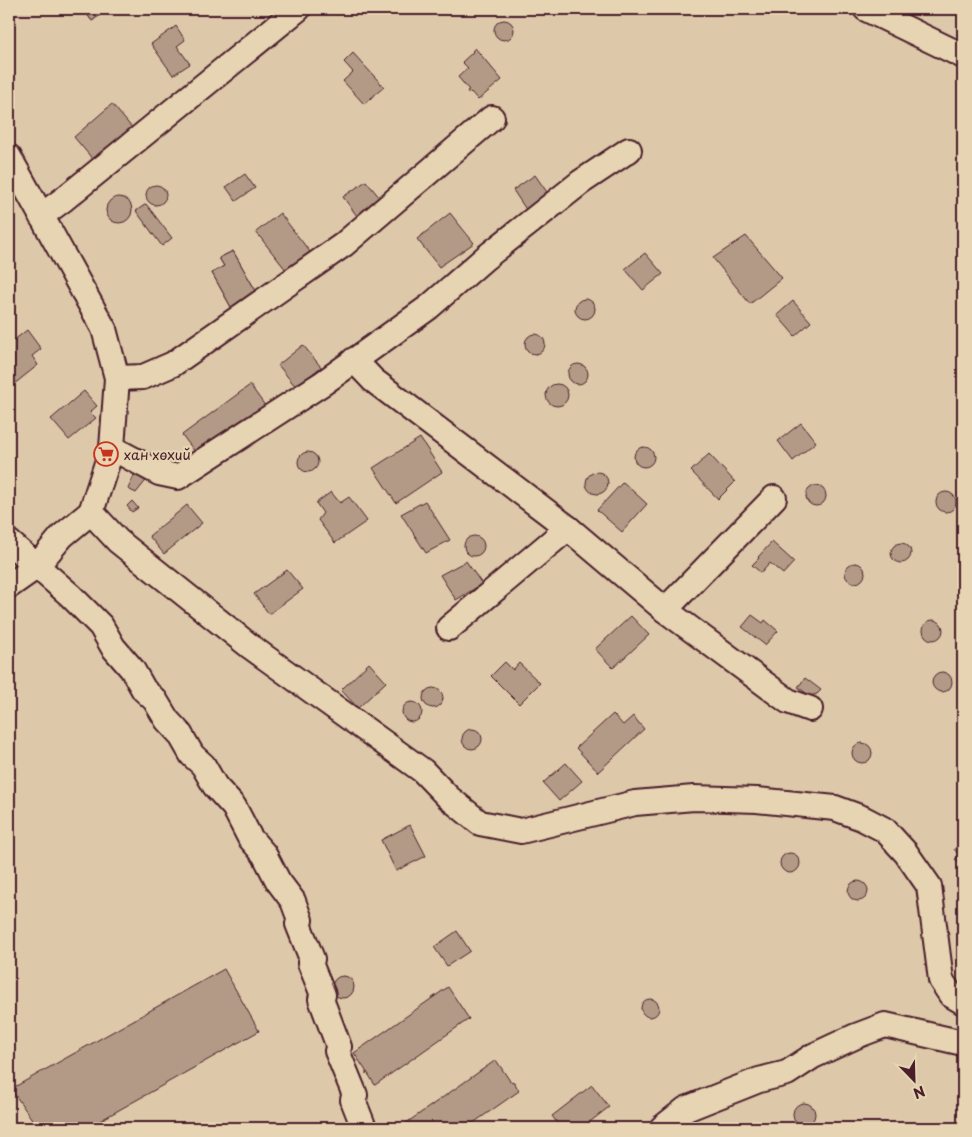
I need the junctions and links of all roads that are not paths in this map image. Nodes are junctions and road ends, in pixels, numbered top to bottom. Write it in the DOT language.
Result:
graph roads {
  1 [pos="298,9"];
  2 [pos="866,9"];
  3 [pos="963,56"];
  4 [pos="492,118"];
  5 [pos="629,150"];
  6 [pos="9,157"];
  7 [pos="41,216"];
  8 [pos="354,360"];
  9 [pos="117,378"];
  10 [pos="112,448"];
  11 [pos="774,498"];
  12 [pos="91,512"];
  13 [pos="568,528"];
  14 [pos="9,542"];
  15 [pos="36,567"];
  16 [pos="9,586"];
  17 [pos="665,610"];
  18 [pos="449,628"];
  19 [pos="810,709"];
  20 [pos="963,1002"];
  21 [pos="963,1042"];
  22 [pos="364,1128"];
  23 [pos="662,1128"];
  1 -- 7 [label="street"];
  2 -- 3 [label="street"];
  4 -- 9 [label="street"];
  5 -- 8 [label="street"];
  6 -- 7 [label="street"];
  7 -- 9 [label="street"];
  8 -- 10 [label="street"];
  8 -- 13 [label="street"];
  9 -- 10 [label="street"];
  10 -- 12 [label="street"];
  11 -- 17 [label="street"];
  12 -- 15 [label="street"];
  12 -- 20 [label="street"];
  13 -- 17 [label="street"];
  13 -- 18 [label="street"];
  14 -- 15 [label="street"];
  15 -- 16 [label="street"];
  15 -- 22 [label="street"];
  17 -- 19 [label="street"];
  21 -- 23 [label="street"];
}
